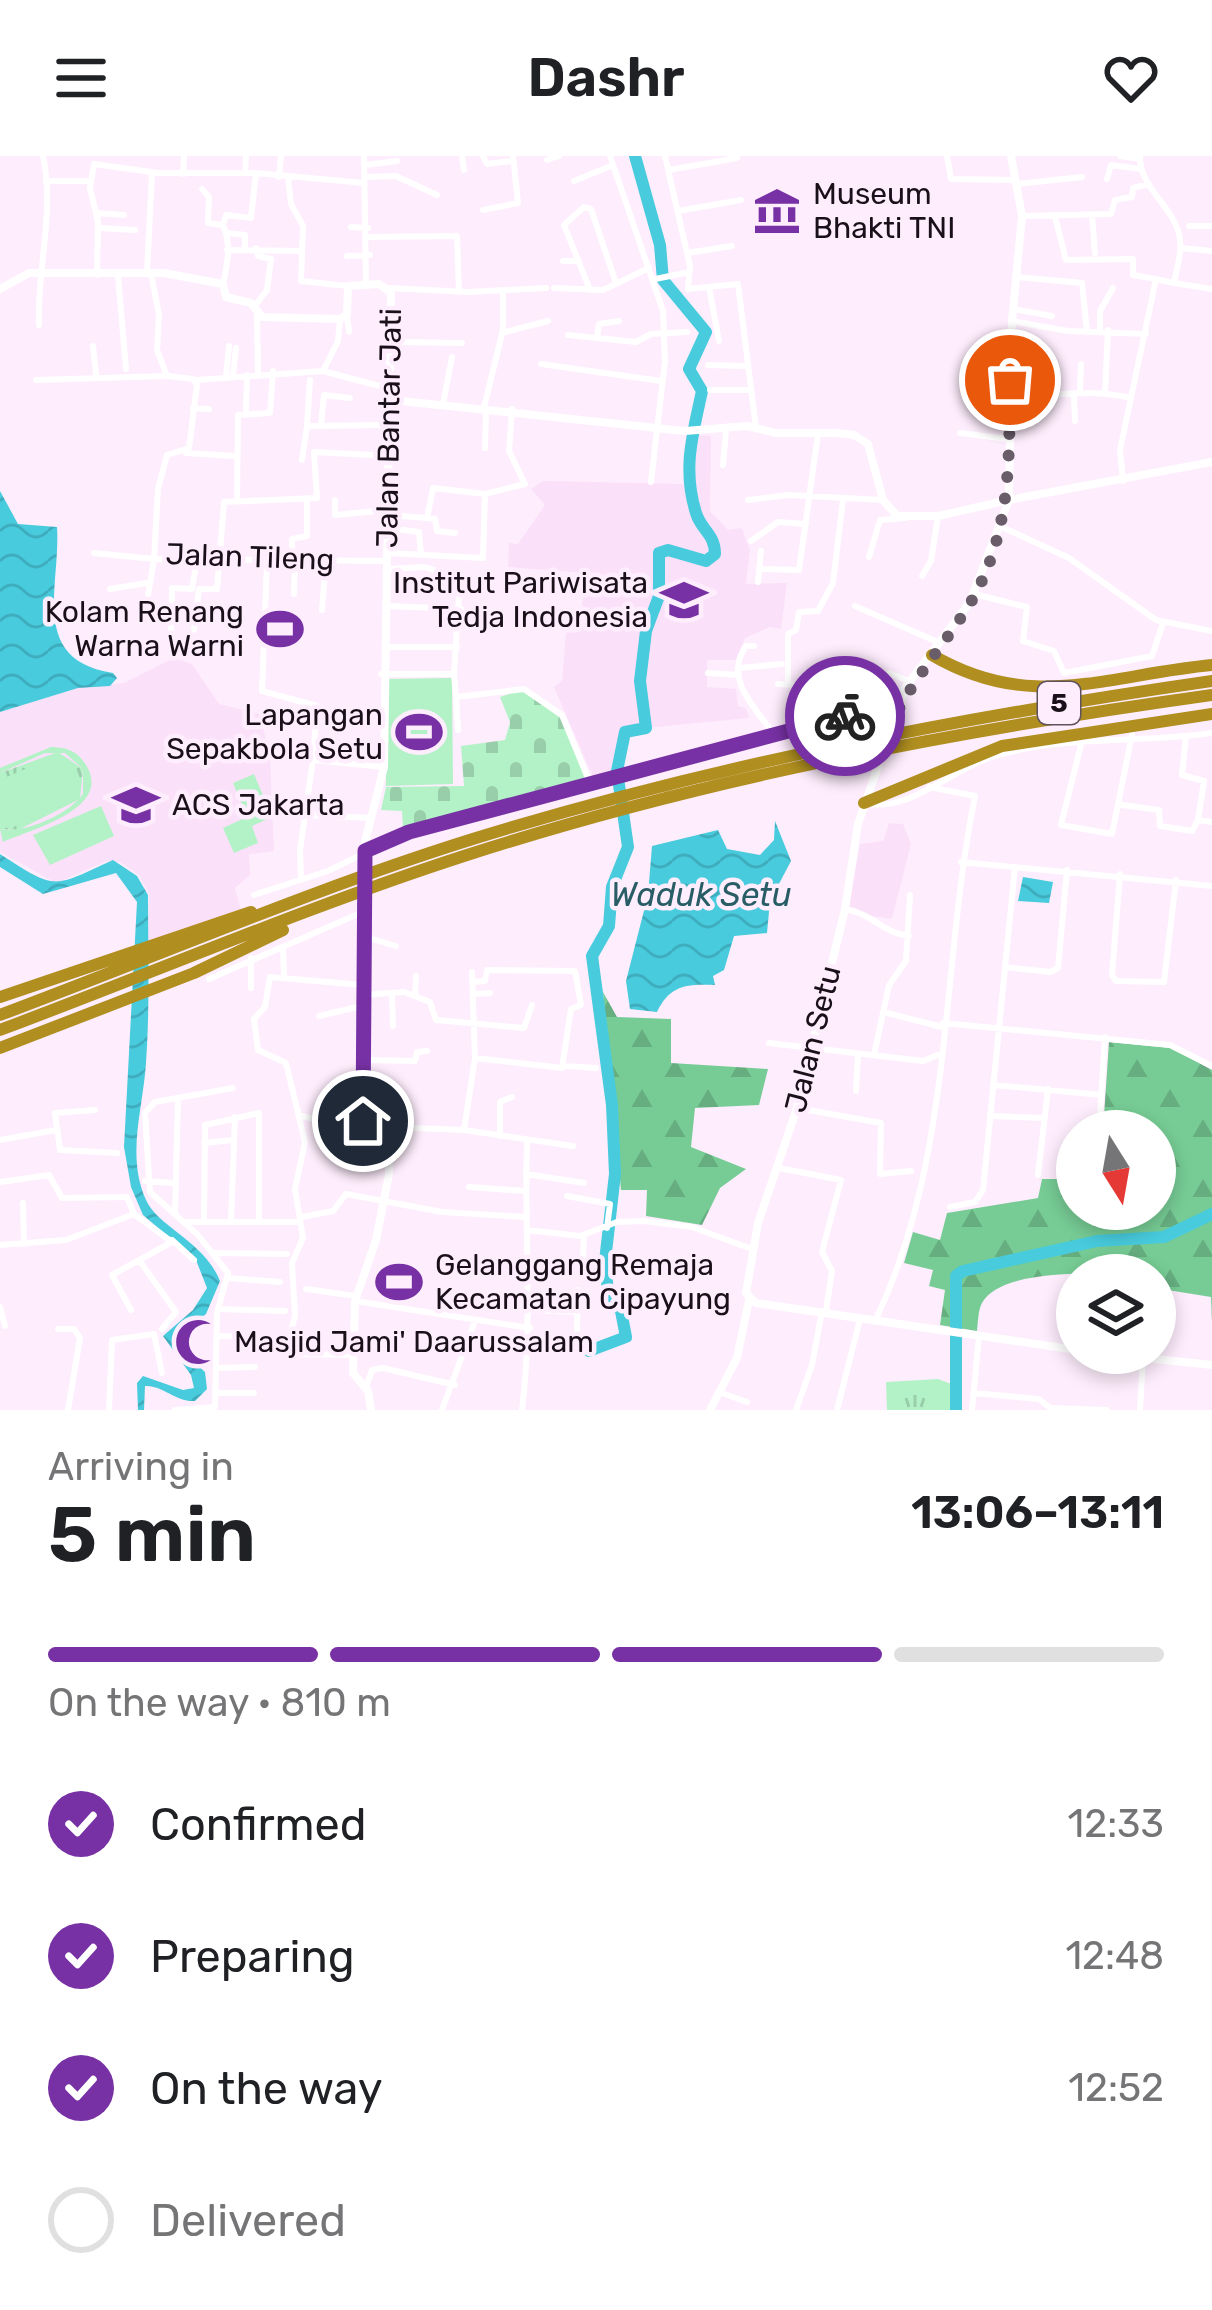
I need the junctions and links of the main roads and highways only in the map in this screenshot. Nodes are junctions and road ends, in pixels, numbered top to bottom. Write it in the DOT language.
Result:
graph roads {
  1 [pos="936,649"];
  2 [pos="1212,664"];
  3 [pos="1212,681"];
  4 [pos="1212,694"];
  5 [pos="1212,714"];
  6 [pos="908,737"];
  7 [pos="647,798"];
  8 [pos="864,803"];
  9 [pos="603,809"];
  10 [pos="354,895"];
  11 [pos="168,944"];
  12 [pos="116,979"];
  13 [pos="0,997"];
  14 [pos="68,997"];
  15 [pos="0,1015"];
  16 [pos="0,1030"];
  17 [pos="0,1048"];
  1 -- 2 [label="highway"];
  3 -- 6 [label="highway, 5"];
  4 -- 6 [label="highway, 5"];
  5 -- 8 [label="highway"];
  6 -- 7 [label="highway, 5"];
  6 -- 7 [label="highway, 5"];
  7 -- 9 [label="highway, 5"];
  9 -- 10 [label="highway, 5"];
  9 -- 11 [label="highway, 5"];
  10 -- 12 [label="highway, 5"];
  10 -- 17 [label="highway"];
  11 -- 12 [label="highway, 5"];
  11 -- 13 [label="highway"];
  12 -- 14 [label="highway, 5"];
  14 -- 15 [label="highway, 5"];
  14 -- 16 [label="highway, 5"];
}
